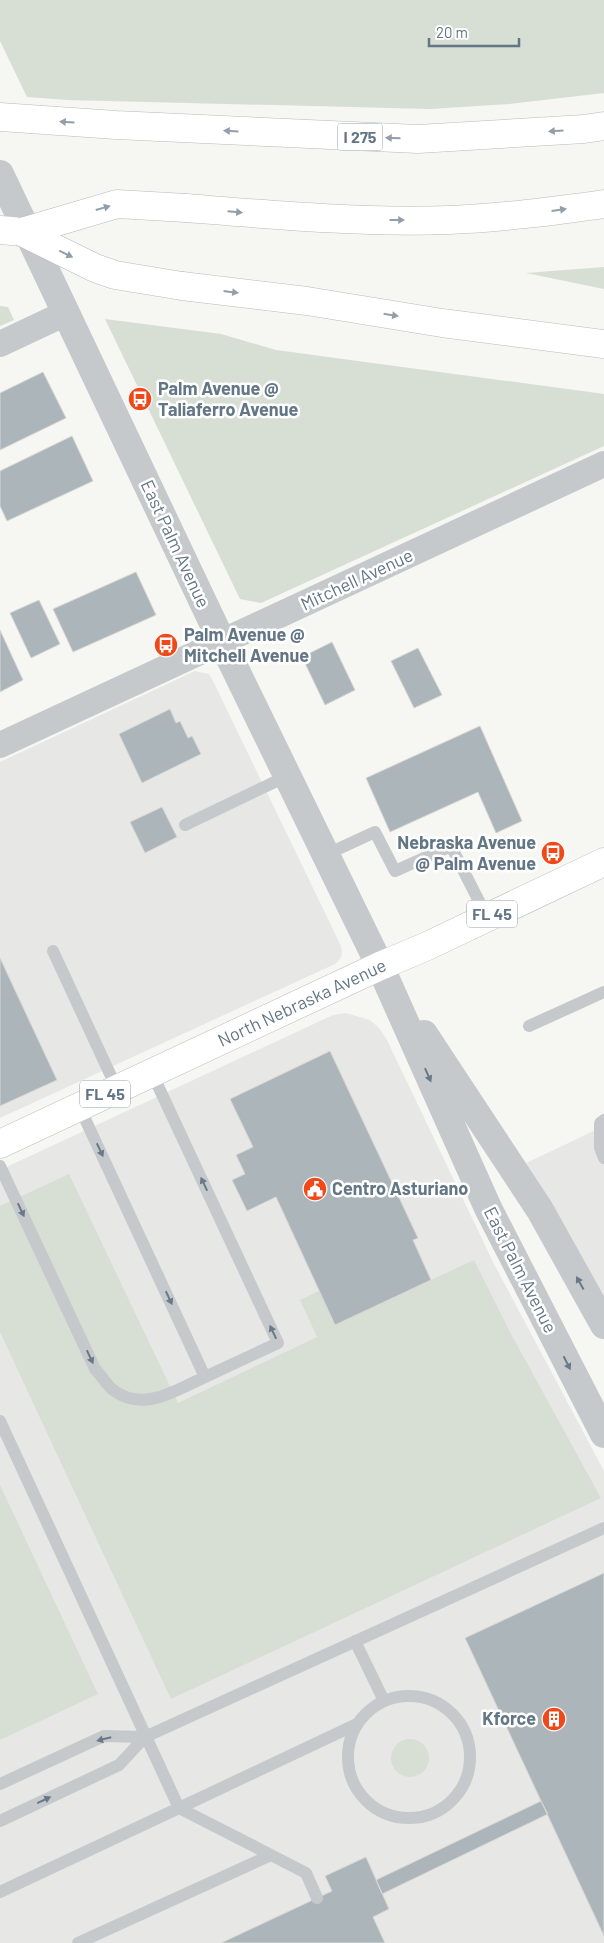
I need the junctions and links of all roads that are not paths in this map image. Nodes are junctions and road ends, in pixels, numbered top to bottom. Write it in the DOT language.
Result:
graph roads {
  1 [pos="0,117"];
  2 [pos="604,126"];
  3 [pos="0,174"];
  4 [pos="604,204"];
  5 [pos="11,231"];
  6 [pos="66,314"];
  7 [pos="0,344"];
  8 [pos="604,344"];
  9 [pos="604,464"];
  10 [pos="222,642"];
  11 [pos="0,745"];
  12 [pos="287,776"];
  13 [pos="185,825"];
  14 [pos="325,855"];
  15 [pos="604,862"];
  16 [pos="486,917"];
  17 [pos="53,951"];
  18 [pos="380,966"];
  19 [pos="604,992"];
  20 [pos="529,1026"];
  21 [pos="152,1073"];
  22 [pos="117,1089"];
  23 [pos="79,1106"];
  24 [pos="604,1120"];
  25 [pos="0,1144"];
  26 [pos="604,1158"];
  27 [pos="0,1166"];
  28 [pos="604,1325"];
  29 [pos="206,1377"];
  30 [pos="0,1421"];
  31 [pos="604,1434"];
  32 [pos="604,1528"];
  33 [pos="355,1641"];
  34 [pos="384,1701"];
  35 [pos="357,1724"];
  36 [pos="145,1737"];
  37 [pos="0,1784"];
  38 [pos="179,1808"];
  39 [pos="0,1821"];
  40 [pos="271,1855"];
  41 [pos="0,1892"];
  42 [pos="317,1898"];
  43 [pos="78,1943"];
  2 -- 1 [label="main road, I 275, one-way"];
  3 -- 6 [label="street, East Palm Avenue"];
  5 -- 4 [label="main road, one-way, bridge"];
  5 -- 8 [label="main road, one-way, bridge"];
  6 -- 7 [label="street"];
  6 -- 10 [label="street, East Palm Avenue"];
  9 -- 10 [label="street, Mitchell Avenue"];
  10 -- 11 [label="street, Mitchell Avenue"];
  10 -- 12 [label="street, East Palm Avenue"];
  12 -- 13 [label="lane"];
  12 -- 14 [label="street, East Palm Avenue"];
  14 -- 16 [label="lane"];
  14 -- 18 [label="street, East Palm Avenue"];
  15 -- 16 [label="main road, North Nebraska Avenue / FL 45"];
  16 -- 18 [label="main road, North Nebraska Avenue / FL 45"];
  17 -- 22 [label="lane"];
  18 -- 21 [label="main road, North Nebraska Avenue / FL 45"];
  28 -- 18 [label="street, East Palm Avenue, one-way"];
  18 -- 31 [label="street, East Palm Avenue, one-way"];
  19 -- 20 [label="lane"];
  21 -- 22 [label="main road, North Nebraska Avenue / FL 45"];
  29 -- 21 [label="lane, one-way"];
  22 -- 23 [label="main road, North Nebraska Avenue / FL 45"];
  23 -- 25 [label="main road, North Nebraska Avenue / FL 45"];
  23 -- 29 [label="lane, one-way"];
  24 -- 26 [label="lane"];
  27 -- 29 [label="lane, one-way"];
  30 -- 36 [label="lane"];
  32 -- 33 [label="lane"];
  33 -- 34 [label="lane"];
  33 -- 36 [label="lane"];
  34 -- 35 [label="lane"];
  34 -- 35 [label="lane"];
  35 -- 38 [label="lane"];
  36 -- 37 [label="lane, one-way"];
  36 -- 38 [label="lane"];
  39 -- 36 [label="lane, one-way"];
  38 -- 40 [label="lane"];
  38 -- 41 [label="lane"];
  40 -- 42 [label="lane"];
  40 -- 43 [label="lane"];
}
